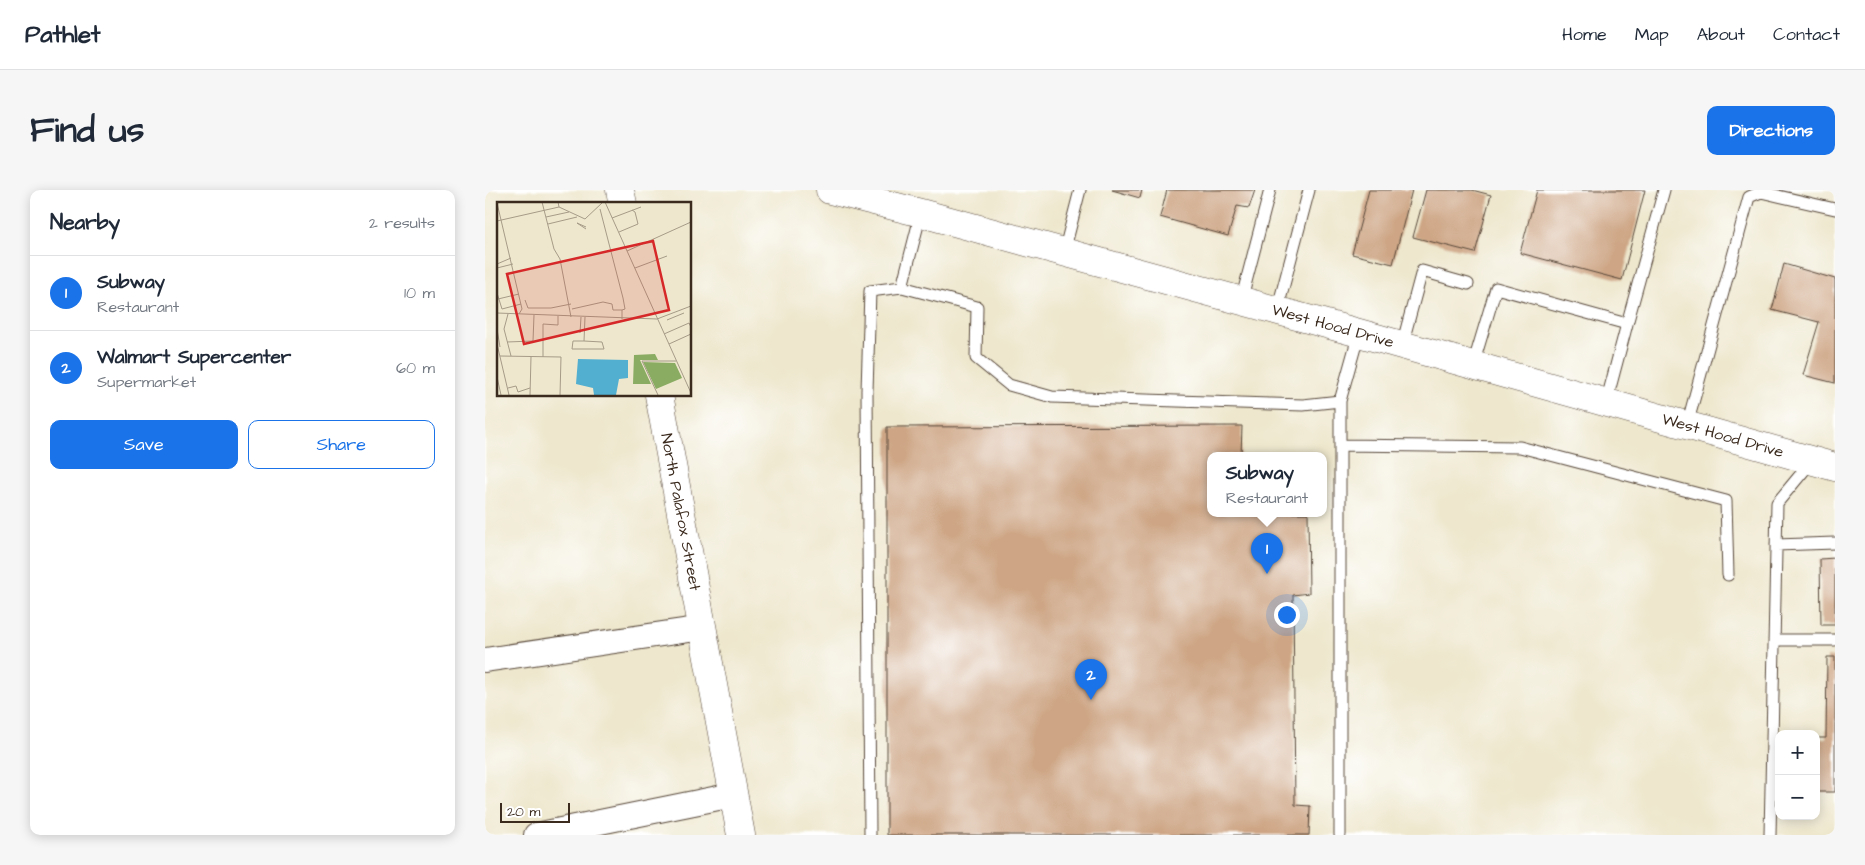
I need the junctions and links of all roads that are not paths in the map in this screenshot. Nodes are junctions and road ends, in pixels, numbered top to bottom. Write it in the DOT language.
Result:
graph roads {
  1 [pos="830,190"];
  2 [pos="1080,190"];
  3 [pos="1270,190"];
  4 [pos="1309,190"];
  5 [pos="1664,190"];
  6 [pos="1835,209"];
  7 [pos="921,213"];
  8 [pos="1064,252"];
  9 [pos="1468,284"];
  10 [pos="902,287"];
  11 [pos="1241,301"];
  12 [pos="1277,311"];
  13 [pos="1627,324"];
  14 [pos="1359,333"];
  15 [pos="1402,345"];
  16 [pos="1473,365"];
  17 [pos="659,396"];
  18 [pos="1340,402"];
  19 [pos="1606,403"];
  20 [pos="1687,426"];
  21 [pos="1340,445"];
  22 [pos="1823,464"];
  23 [pos="1835,543"];
  24 [pos="1776,545"];
  25 [pos="1728,575"];
  26 [pos="703,628"];
  27 [pos="1774,640"];
  28 [pos="1835,640"];
  29 [pos="485,660"];
  30 [pos="733,796"];
  31 [pos="536,835"];
  32 [pos="741,835"];
  33 [pos="870,835"];
  34 [pos="1340,835"];
  35 [pos="1770,835"];
  1 -- 7 [label="street, West Hood Drive"];
  2 -- 8 [label="lane"];
  3 -- 11 [label="lane"];
  4 -- 12 [label="lane"];
  5 -- 13 [label="lane"];
  6 -- 20 [label="lane"];
  7 -- 8 [label="street, West Hood Drive"];
  7 -- 10 [label="lane"];
  8 -- 11 [label="street, West Hood Drive"];
  9 -- 15 [label="lane"];
  10 -- 18 [label="lane"];
  10 -- 33 [label="lane"];
  11 -- 12 [label="street, West Hood Drive"];
  12 -- 14 [label="street, West Hood Drive"];
  13 -- 16 [label="lane"];
  13 -- 19 [label="lane"];
  14 -- 15 [label="street, West Hood Drive"];
  14 -- 18 [label="lane"];
  15 -- 16 [label="street, West Hood Drive"];
  16 -- 19 [label="street, West Hood Drive"];
  17 -- 26 [label="street, North Palafox Street"];
  18 -- 21 [label="lane"];
  19 -- 20 [label="street, West Hood Drive"];
  20 -- 22 [label="street, West Hood Drive"];
  21 -- 25 [label="lane"];
  21 -- 34 [label="lane"];
  22 -- 24 [label="lane"];
  23 -- 24 [label="lane"];
  24 -- 27 [label="lane"];
  26 -- 29 [label="street"];
  26 -- 30 [label="street, North Palafox Street"];
  27 -- 28 [label="lane"];
  27 -- 35 [label="lane"];
  30 -- 31 [label="street"];
  30 -- 32 [label="street, North Palafox Street"];
}
